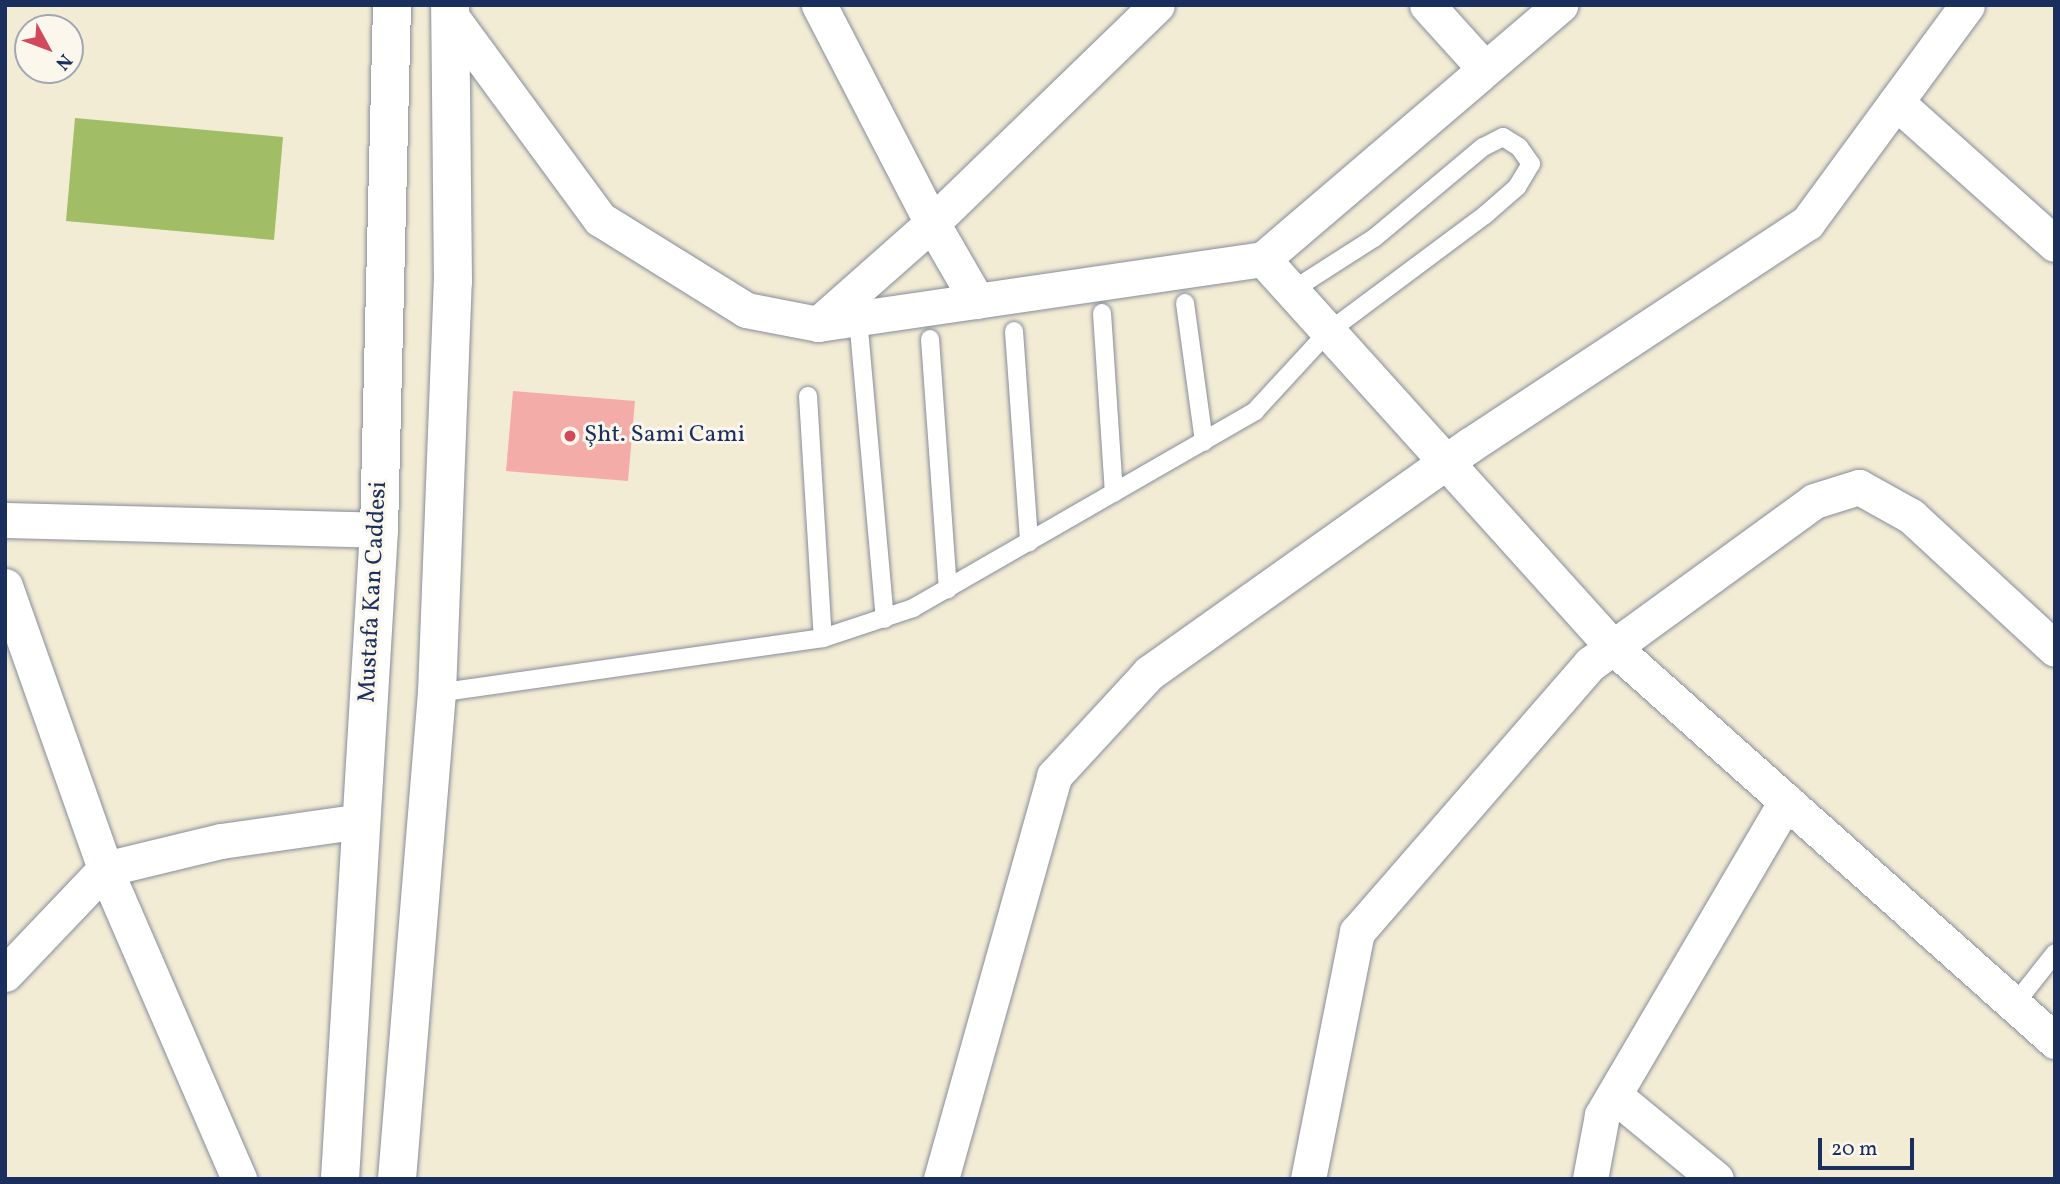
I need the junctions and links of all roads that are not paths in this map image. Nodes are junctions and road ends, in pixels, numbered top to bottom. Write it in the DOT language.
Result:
graph roads {
  1 [pos="392,5"];
  2 [pos="819,5"];
  3 [pos="1157,5"];
  4 [pos="1427,5"];
  5 [pos="1560,5"];
  6 [pos="1967,5"];
  7 [pos="450,10"];
  8 [pos="1485,69"];
  9 [pos="1896,102"];
  10 [pos="932,223"];
  11 [pos="2055,244"];
  12 [pos="1263,259"];
  13 [pos="1291,291"];
  14 [pos="977,301"];
  15 [pos="1185,303"];
  16 [pos="1102,313"];
  17 [pos="858,318"];
  18 [pos="818,324"];
  19 [pos="1014,331"];
  20 [pos="1328,332"];
  21 [pos="930,339"];
  22 [pos="808,397"];
  23 [pos="1203,442"];
  24 [pos="1445,463"];
  25 [pos="1114,493"];
  26 [pos="5,520"];
  27 [pos="379,530"];
  28 [pos="1029,542"];
  29 [pos="5,586"];
  30 [pos="948,589"];
  31 [pos="885,619"];
  32 [pos="823,638"];
  33 [pos="1612,646"];
  34 [pos="2055,649"];
  35 [pos="437,693"];
  36 [pos="1786,801"];
  37 [pos="362,821"];
  38 [pos="105,869"];
  39 [pos="2055,953"];
  40 [pos="5,974"];
  41 [pos="2014,1005"];
  42 [pos="2055,1041"];
  43 [pos="1614,1095"];
  44 [pos="239,1179"];
  45 [pos="340,1179"];
  46 [pos="397,1179"];
  47 [pos="941,1179"];
  48 [pos="1308,1179"];
  49 [pos="1590,1179"];
  50 [pos="1716,1179"];
  1 -- 27 [label="street, Mustafa Kan Caddesi"];
  2 -- 10 [label="street"];
  3 -- 10 [label="street"];
  4 -- 8 [label="street"];
  5 -- 8 [label="street"];
  6 -- 9 [label="street"];
  7 -- 18 [label="street"];
  7 -- 35 [label="street"];
  8 -- 12 [label="street"];
  9 -- 11 [label="street"];
  9 -- 24 [label="street"];
  10 -- 14 [label="street"];
  10 -- 18 [label="street"];
  12 -- 13 [label="street"];
  12 -- 14 [label="street"];
  13 -- 20 [label="street"];
  13 -- 20 [label="lane"];
  14 -- 17 [label="street"];
  15 -- 23 [label="lane"];
  16 -- 25 [label="lane"];
  17 -- 18 [label="street"];
  17 -- 31 [label="lane"];
  19 -- 28 [label="lane"];
  20 -- 23 [label="lane"];
  20 -- 24 [label="street"];
  21 -- 30 [label="lane"];
  22 -- 32 [label="lane"];
  23 -- 25 [label="lane"];
  24 -- 33 [label="street"];
  24 -- 47 [label="street"];
  25 -- 28 [label="lane"];
  26 -- 27 [label="street"];
  27 -- 37 [label="street, Mustafa Kan Caddesi"];
  28 -- 30 [label="lane"];
  29 -- 38 [label="street"];
  30 -- 31 [label="lane"];
  31 -- 32 [label="lane"];
  32 -- 35 [label="lane"];
  33 -- 34 [label="street"];
  33 -- 36 [label="street"];
  33 -- 48 [label="street"];
  35 -- 46 [label="street"];
  36 -- 41 [label="street"];
  36 -- 43 [label="street"];
  37 -- 38 [label="street"];
  37 -- 45 [label="street, Mustafa Kan Caddesi"];
  38 -- 40 [label="street"];
  38 -- 44 [label="street"];
  39 -- 41 [label="lane"];
  41 -- 42 [label="street"];
  43 -- 49 [label="street"];
  43 -- 50 [label="street"];
}
